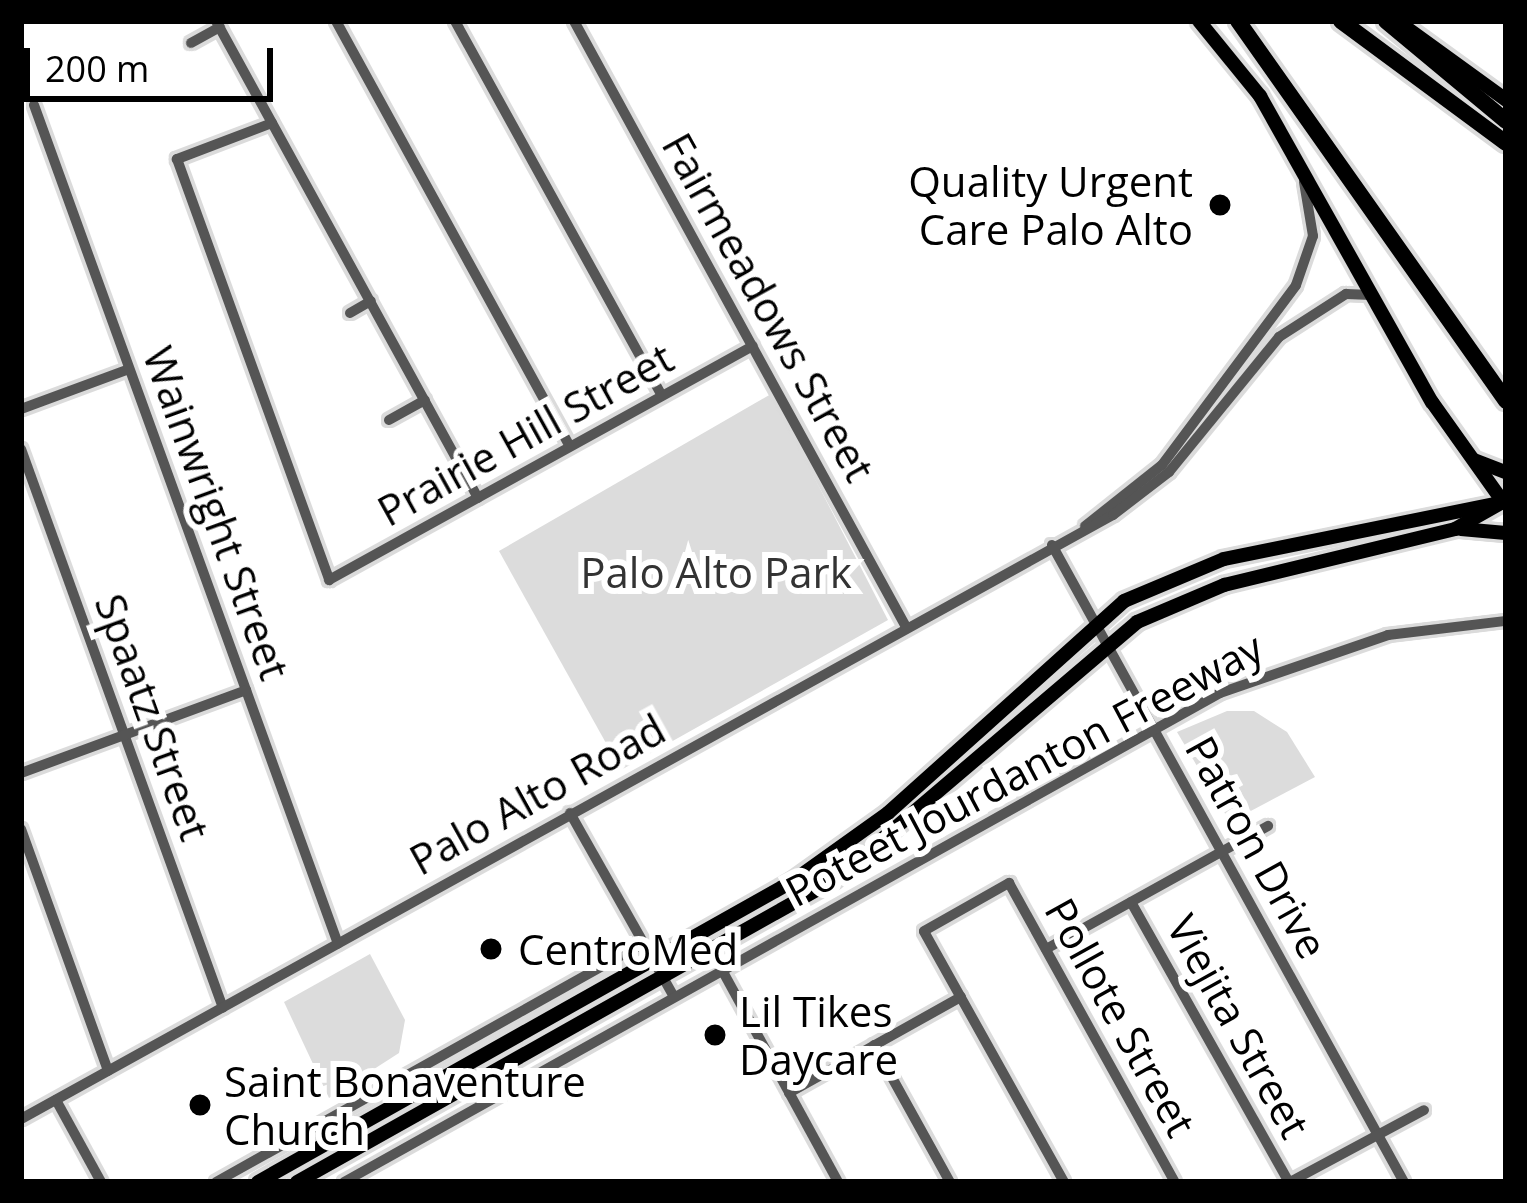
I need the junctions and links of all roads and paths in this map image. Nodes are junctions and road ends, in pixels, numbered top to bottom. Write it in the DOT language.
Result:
graph roads {
  1 [pos="336,21"];
  2 [pos="455,21"];
  3 [pos="574,21"];
  4 [pos="1199,21"];
  5 [pos="1238,21"];
  6 [pos="1341,21"];
  7 [pos="1386,21"];
  8 [pos="1397,21"];
  9 [pos="218,24"];
  10 [pos="191,43"];
  11 [pos="1506,100"];
  12 [pos="34,105"];
  13 [pos="1506,121"];
  14 [pos="272,123"];
  15 [pos="1506,143"];
  16 [pos="1298,161"];
  17 [pos="1374,297"];
  18 [pos="371,302"];
  19 [pos="350,314"];
  20 [pos="753,346"];
  21 [pos="129,369"];
  22 [pos="662,396"];
  23 [pos="425,400"];
  24 [pos="1506,401"];
  25 [pos="21,409"];
  26 [pos="389,420"];
  27 [pos="570,446"];
  28 [pos="21,449"];
  29 [pos="1469,461"];
  30 [pos="1506,472"];
  31 [pos="478,498"];
  32 [pos="1505,502"];
  33 [pos="1459,508"];
  34 [pos="1085,526"];
  35 [pos="1455,529"];
  36 [pos="1506,533"];
  37 [pos="1052,545"];
  38 [pos="1095,621"];
  39 [pos="1506,621"];
  40 [pos="905,625"];
  41 [pos="1106,640"];
  42 [pos="246,691"];
  43 [pos="1154,729"];
  44 [pos="124,735"];
  45 [pos="21,773"];
  46 [pos="570,814"];
  47 [pos="1268,826"];
  48 [pos="21,830"];
  49 [pos="1222,852"];
  50 [pos="1131,902"];
  51 [pos="643,943"];
  52 [pos="338,944"];
  53 [pos="1046,949"];
  54 [pos="653,961"];
  55 [pos="722,970"];
  56 [pos="663,978"];
  57 [pos="674,997"];
  58 [pos="961,997"];
  59 [pos="223,1008"];
  60 [pos="874,1045"];
  61 [pos="108,1071"];
  62 [pos="789,1094"];
  63 [pos="56,1100"];
  64 [pos="1424,1110"];
  65 [pos="21,1119"];
  66 [pos="1378,1136"];
  67 [pos="835,1178"];
  68 [pos="101,1182"];
  69 [pos="216,1182"];
  70 [pos="258,1182"];
  71 [pos="297,1182"];
  72 [pos="344,1182"];
  73 [pos="817,1182"];
  74 [pos="950,1182"];
  75 [pos="1064,1182"];
  76 [pos="1175,1182"];
  77 [pos="1289,1182"];
  78 [pos="1404,1182"];
  1 -- 27 [label="street"];
  2 -- 22 [label="street"];
  3 -- 20 [label="street, Fairmeadows Street"];
  4 -- 16 [label="main road"];
  5 -- 24 [label="highway"];
  6 -- 15 [label="highway"];
  7 -- 13 [label="highway"];
  8 -- 11 [label="main road"];
  9 -- 10 [label="street"];
  9 -- 14 [label="street"];
  12 -- 21 [label="street, Wainwright Street"];
  14 -- 18 [label="street"];
  14 -- 31 [label="street, Prairie Hill Street"];
  16 -- 17 [label="main road"];
  16 -- 34 [label="street, Palo Alto Road"];
  17 -- 29 [label="main road"];
  17 -- 34 [label="street, Palo Alto Road"];
  18 -- 19 [label="street"];
  18 -- 23 [label="street"];
  20 -- 22 [label="street, Prairie Hill Street"];
  20 -- 40 [label="street, Fairmeadows Street"];
  21 -- 25 [label="street"];
  21 -- 42 [label="street, Wainwright Street"];
  22 -- 27 [label="street, Prairie Hill Street"];
  23 -- 26 [label="street"];
  23 -- 31 [label="street"];
  27 -- 31 [label="street, Prairie Hill Street"];
  28 -- 44 [label="street, Spaatz Street"];
  29 -- 30 [label="main road"];
  29 -- 32 [label="main road"];
  29 -- 33 [label="main road"];
  32 -- 33 [label="main road, Poteet Jourdanton Freeway"];
  32 -- 35 [label="main road, Poteet Jourdanton Freeway"];
  33 -- 38 [label="main road, Poteet Jourdanton Freeway"];
  34 -- 37 [label="street, Palo Alto Road"];
  35 -- 36 [label="main road"];
  35 -- 41 [label="main road, Poteet Jourdanton Freeway"];
  37 -- 38 [label="street, Patron Drive"];
  37 -- 40 [label="street, Palo Alto Road"];
  38 -- 41 [label="street, Patron Drive"];
  38 -- 54 [label="main road, Poteet Jourdanton Freeway"];
  39 -- 43 [label="street, Poteet Jourdanton Freeway"];
  40 -- 46 [label="street, Palo Alto Road"];
  41 -- 43 [label="street, Patron Drive"];
  41 -- 56 [label="main road, Poteet Jourdanton Freeway"];
  42 -- 44 [label="street"];
  42 -- 52 [label="street, Wainwright Street"];
  43 -- 49 [label="street, Patron Drive"];
  43 -- 55 [label="street, Poteet Jourdanton Freeway"];
  44 -- 45 [label="street"];
  44 -- 59 [label="street, Spaatz Street"];
  46 -- 51 [label="street"];
  46 -- 52 [label="street, Palo Alto Road"];
  47 -- 49 [label="street"];
  48 -- 61 [label="street"];
  49 -- 50 [label="street"];
  49 -- 66 [label="street, Patron Drive"];
  50 -- 53 [label="street"];
  50 -- 77 [label="street, Viejita Street"];
  51 -- 54 [label="street"];
  51 -- 69 [label="street"];
  52 -- 59 [label="street, Palo Alto Road"];
  53 -- 58 [label="street, Pollote Street"];
  53 -- 76 [label="street, Pollote Street"];
  54 -- 56 [label="street"];
  54 -- 70 [label="main road, Poteet Jourdanton Freeway"];
  55 -- 57 [label="street, Poteet Jourdanton Freeway"];
  55 -- 62 [label="street"];
  56 -- 57 [label="street"];
  56 -- 71 [label="main road, Poteet Jourdanton Freeway"];
  57 -- 72 [label="street, Poteet Jourdanton Freeway"];
  58 -- 60 [label="street"];
  58 -- 75 [label="street"];
  59 -- 61 [label="street, Palo Alto Road"];
  60 -- 62 [label="street"];
  60 -- 74 [label="street"];
  61 -- 63 [label="street, Palo Alto Road"];
  62 -- 67 [label="street"];
  63 -- 65 [label="street, Palo Alto Road"];
  63 -- 68 [label="street"];
  64 -- 66 [label="street"];
  66 -- 77 [label="street"];
  66 -- 78 [label="street, Patron Drive"];
  67 -- 73 [label="street"];
}
